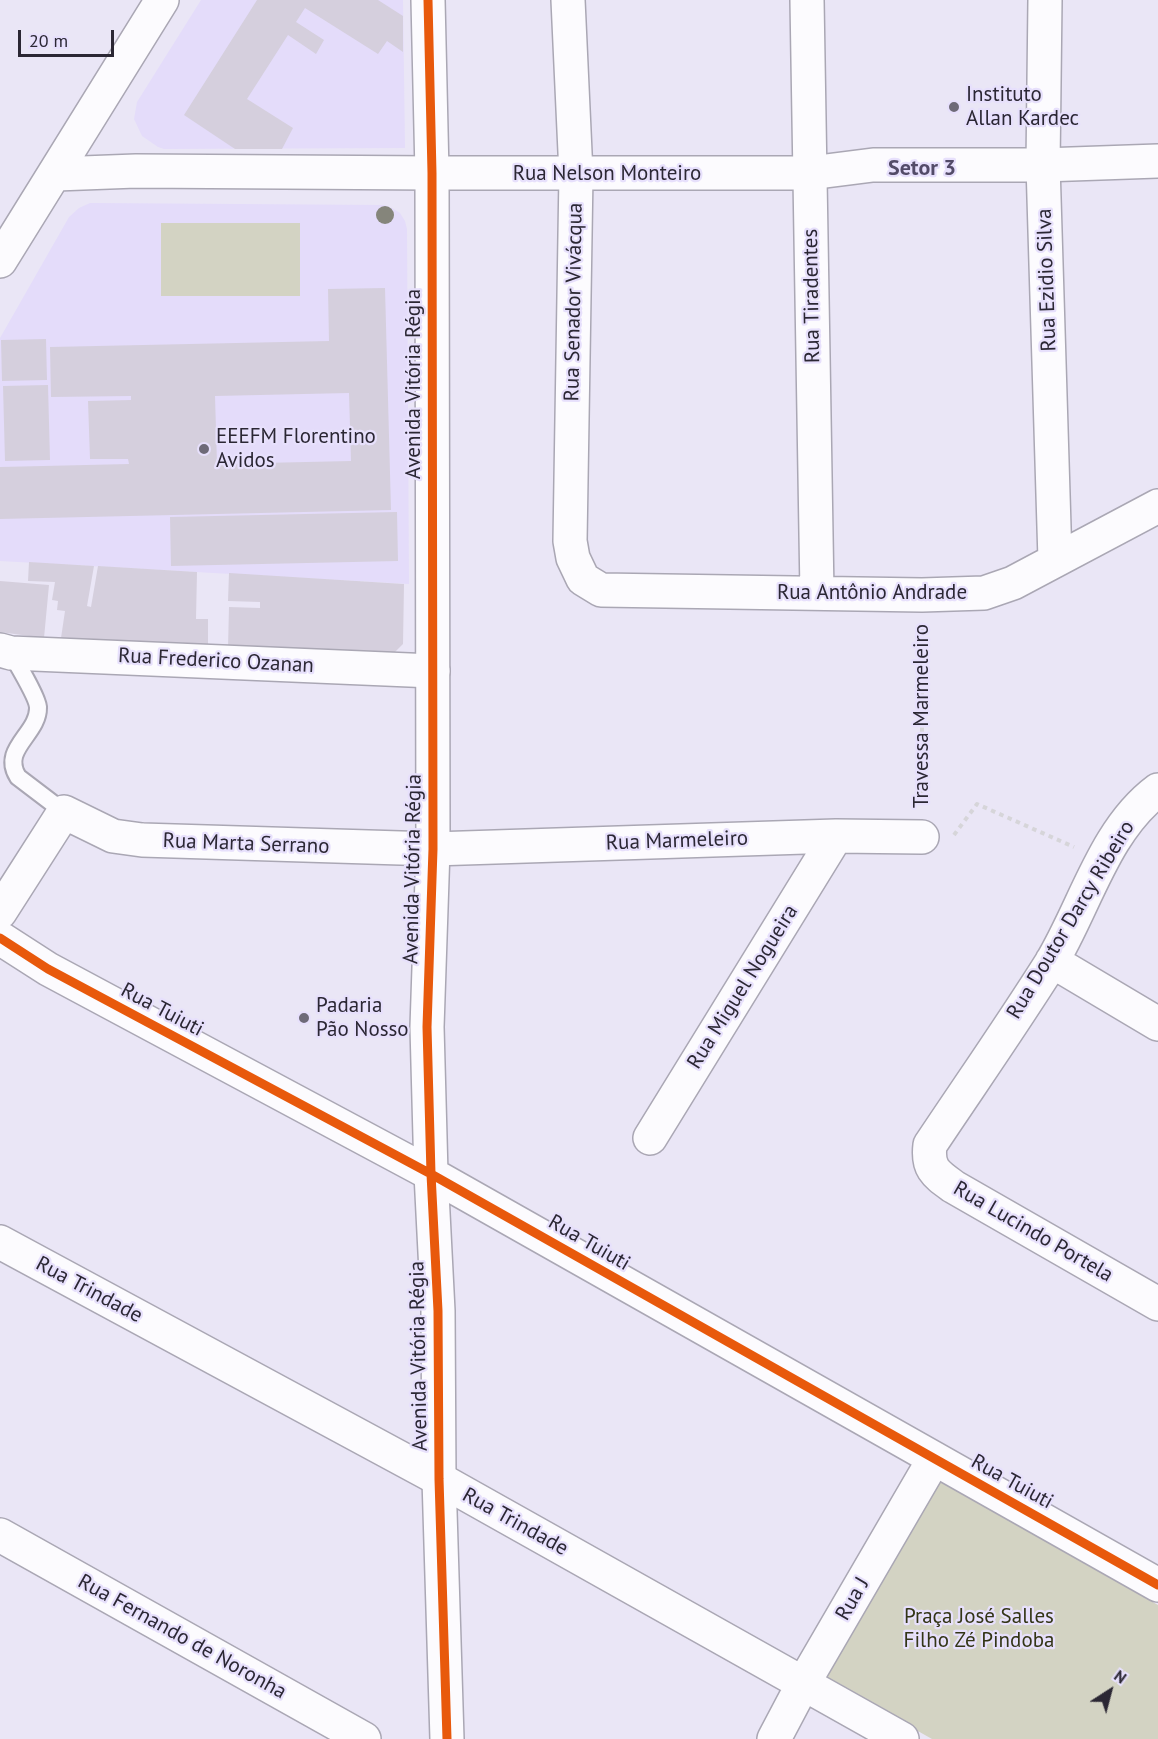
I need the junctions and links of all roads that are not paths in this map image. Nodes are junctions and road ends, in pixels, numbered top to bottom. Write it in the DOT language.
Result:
graph roads {
  1 [pos="162,0"];
  2 [pos="428,0"];
  3 [pos="568,0"];
  4 [pos="807,0"];
  5 [pos="1045,0"];
  6 [pos="1158,161"];
  7 [pos="1043,165"];
  8 [pos="810,173"];
  9 [pos="56,174"];
  10 [pos="432,174"];
  11 [pos="576,174"];
  12 [pos="3,251"];
  13 [pos="1158,506"];
  14 [pos="1055,560"];
  15 [pos="601,590"];
  16 [pos="817,593"];
  17 [pos="5,652"];
  18 [pos="433,671"];
  19 [pos="1158,790"];
  20 [pos="64,812"];
  21 [pos="836,836"];
  22 [pos="922,837"];
  23 [pos="433,849"];
  24 [pos="0,912"];
  25 [pos="0,938"];
  26 [pos="1052,961"];
  27 [pos="1158,1024"];
  28 [pos="650,1137"];
  29 [pos="930,1145"];
  30 [pos="431,1174"];
  31 [pos="0,1242"];
  32 [pos="1158,1304"];
  33 [pos="934,1459"];
  34 [pos="439,1479"];
  35 [pos="0,1535"];
  36 [pos="1158,1585"];
  37 [pos="803,1684"];
  38 [pos="364,1739"];
  39 [pos="447,1739"];
  40 [pos="774,1739"];
  41 [pos="902,1739"];
  1 -- 9 [label="street"];
  2 -- 10 [label="street, Avenida Vitória Régia"];
  3 -- 11 [label="street, Rua Senador Vivácqua"];
  4 -- 8 [label="street, Rua Tiradentes"];
  5 -- 7 [label="street, Rua Ezidio Silva"];
  6 -- 7 [label="street, Rua Nelson Monteiro"];
  7 -- 8 [label="street, Rua Nelson Monteiro"];
  7 -- 14 [label="street, Rua Ezidio Silva"];
  8 -- 11 [label="street, Rua Nelson Monteiro"];
  8 -- 16 [label="street, Rua Tiradentes"];
  9 -- 10 [label="street, Rua Nelson Monteiro"];
  9 -- 12 [label="street"];
  10 -- 11 [label="street, Rua Nelson Monteiro"];
  10 -- 18 [label="street, Avenida Vitória Régia"];
  11 -- 15 [label="street, Rua Senador Vivácqua"];
  13 -- 14 [label="street, Rua Antônio Andrade"];
  14 -- 16 [label="street, Rua Antônio Andrade"];
  15 -- 16 [label="street, Rua Antônio Andrade"];
  17 -- 18 [label="street, Rua Frederico Ozanan"];
  17 -- 20 [label="lane"];
  18 -- 23 [label="street, Avenida Vitória Régia"];
  19 -- 26 [label="street, Rua Doutor Darcy Ribeiro"];
  20 -- 23 [label="street, Rua Marta Serrano"];
  20 -- 24 [label="street"];
  21 -- 22 [label="street, Rua Marmeleiro"];
  21 -- 23 [label="street, Rua Marmeleiro"];
  21 -- 28 [label="street, Rua Miguel Nogueira"];
  23 -- 30 [label="street, Avenida Vitória Régia"];
  25 -- 30 [label="street, Rua Tuiuti"];
  26 -- 27 [label="street"];
  26 -- 29 [label="street, Rua Doutor Darcy Ribeiro"];
  29 -- 32 [label="street, Rua Lucindo Portela"];
  30 -- 33 [label="street, Rua Tuiuti"];
  30 -- 34 [label="street, Avenida Vitória Régia"];
  31 -- 34 [label="street, Rua Trindade"];
  33 -- 36 [label="street, Rua Tuiuti"];
  33 -- 37 [label="street, Rua J"];
  34 -- 37 [label="street, Rua Trindade"];
  34 -- 39 [label="street, Avenida Vitória Régia"];
  35 -- 38 [label="street, Rua Fernando de Noronha"];
  37 -- 40 [label="street, Rua J"];
  37 -- 41 [label="street, Rua Trindade"];
}
